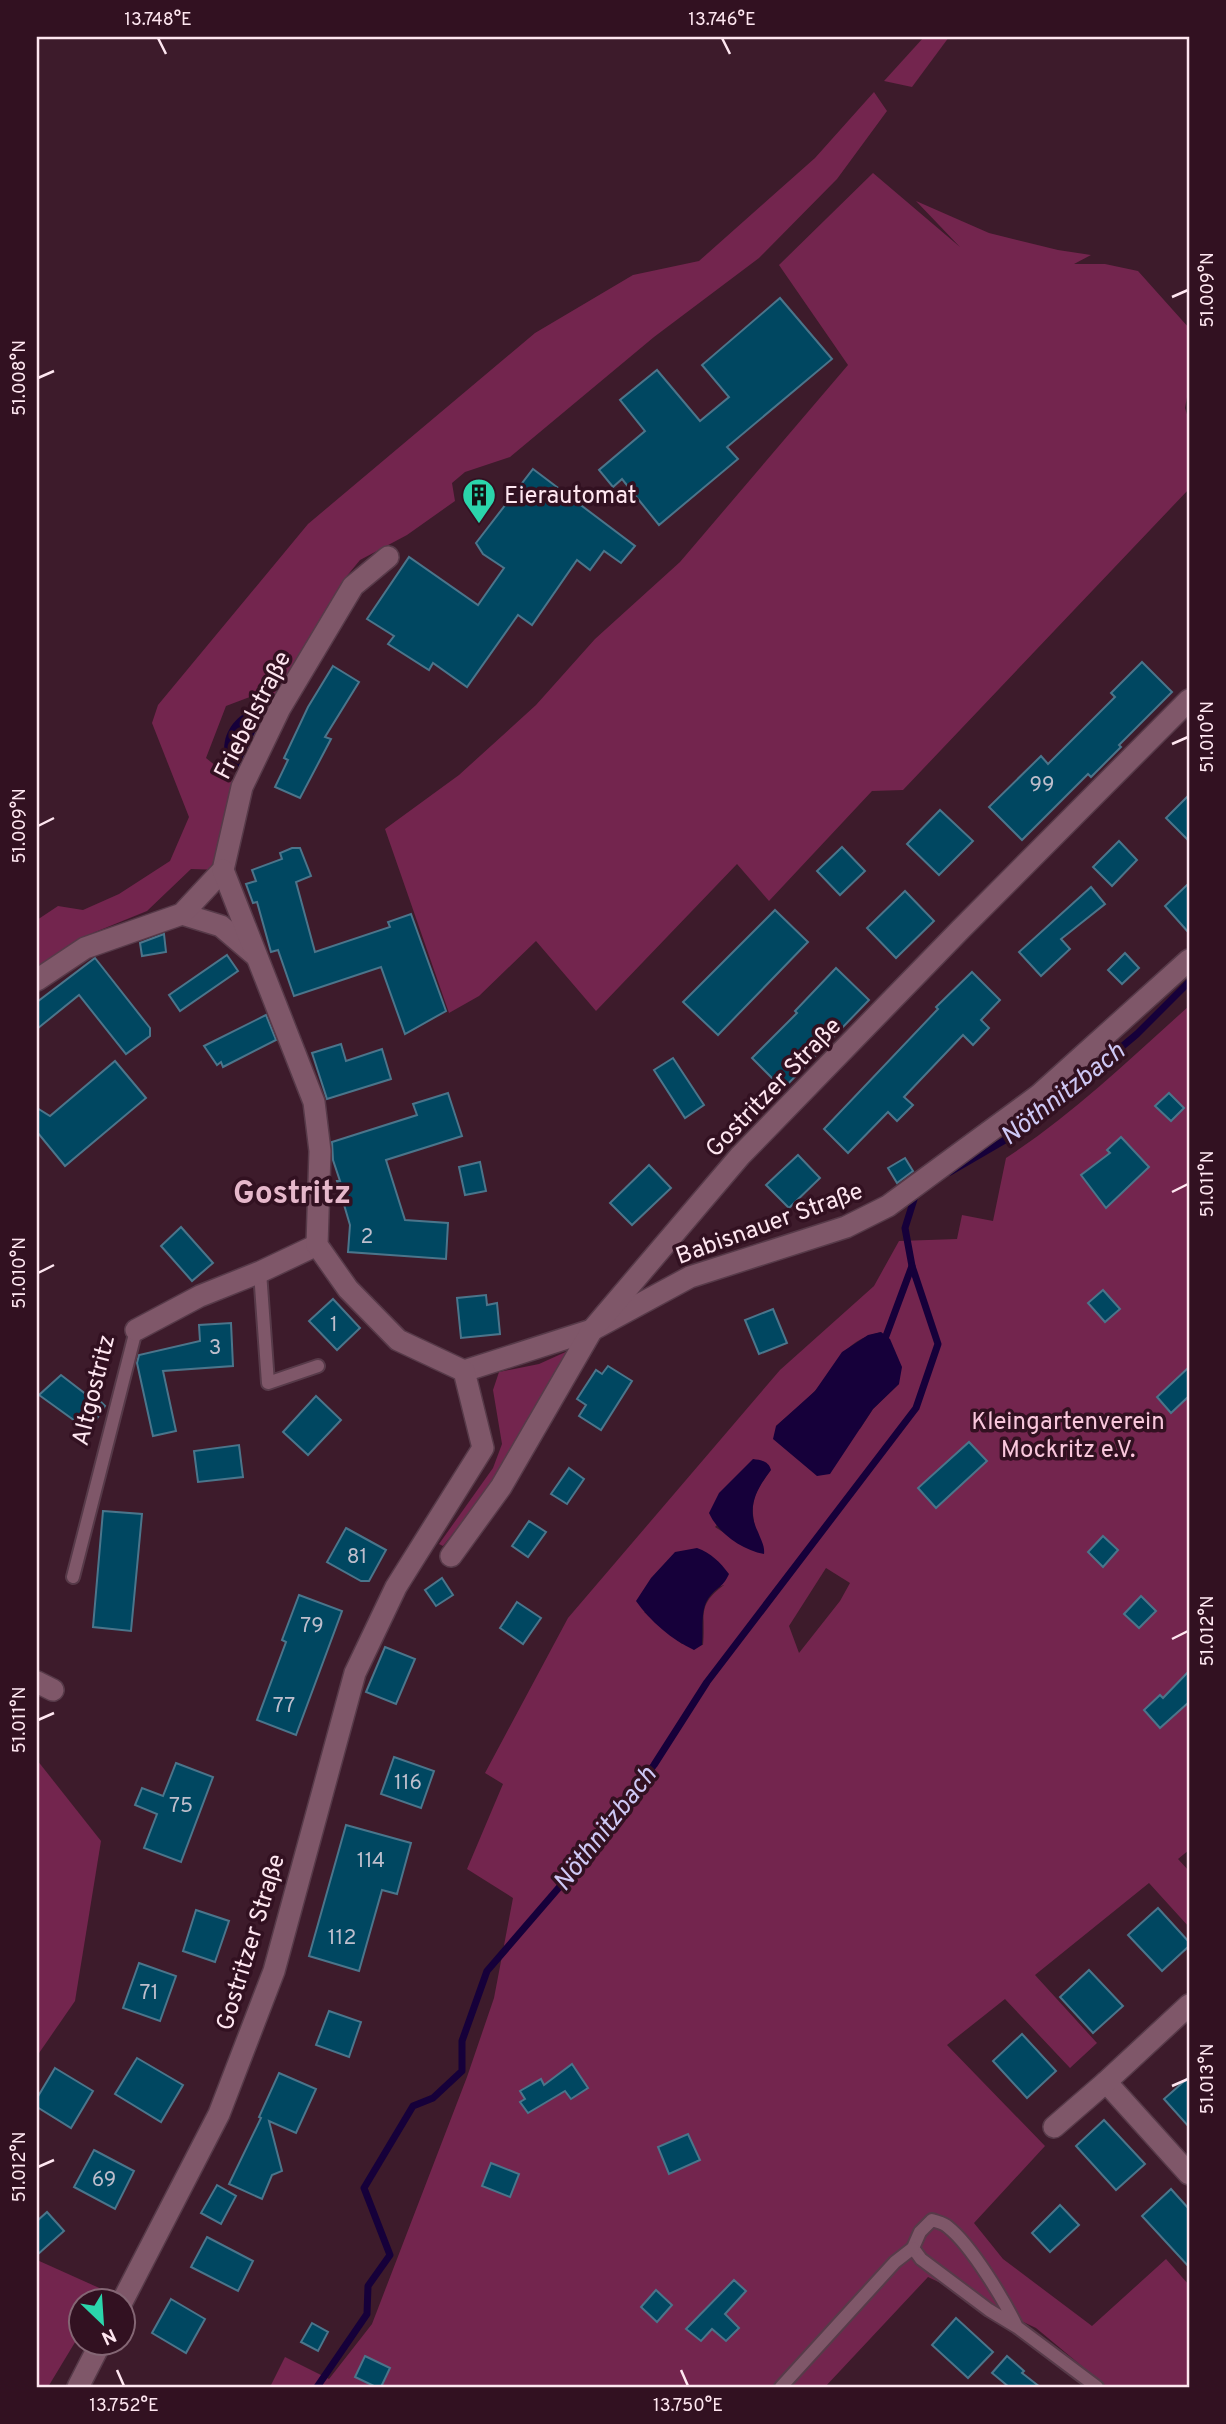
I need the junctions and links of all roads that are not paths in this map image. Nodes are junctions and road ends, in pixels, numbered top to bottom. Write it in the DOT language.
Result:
graph roads {
  1 [pos="388,557"];
  2 [pos="1189,700"];
  3 [pos="223,870"];
  4 [pos="182,914"];
  5 [pos="258,958"];
  6 [pos="1189,960"];
  7 [pos="37,980"];
  8 [pos="317,1245"];
  9 [pos="260,1272"];
  10 [pos="136,1330"];
  11 [pos="592,1330"];
  12 [pos="318,1366"];
  13 [pos="464,1371"];
  14 [pos="452,1556"];
  15 [pos="72,1577"];
  16 [pos="1189,2004"];
  17 [pos="1107,2082"];
  18 [pos="1054,2127"];
  19 [pos="1189,2175"];
  20 [pos="913,2248"];
  21 [pos="129,2288"];
  22 [pos="1017,2327"];
  23 [pos="92,2358"];
  24 [pos="78,2387"];
  25 [pos="781,2387"];
  26 [pos="1097,2387"];
  1 -- 3 [label="street, Friebelstraße"];
  2 -- 11 [label="street, Gostritzer Straße"];
  3 -- 4 [label="street"];
  3 -- 5 [label="street"];
  4 -- 5 [label="street"];
  4 -- 7 [label="street"];
  5 -- 8 [label="street"];
  6 -- 11 [label="street, Babisnauer Straße"];
  8 -- 9 [label="street, Altgostritz"];
  8 -- 13 [label="street"];
  9 -- 10 [label="street, Altgostritz"];
  9 -- 12 [label="lane"];
  10 -- 15 [label="lane, Altgostritz"];
  11 -- 13 [label="street, Babisnauer Straße"];
  11 -- 14 [label="street, Gostritzer Straße"];
  13 -- 21 [label="street, Gostritzer Straße"];
  16 -- 17 [label="street"];
  17 -- 18 [label="street"];
  17 -- 19 [label="street"];
  20 -- 22 [label="lane"];
  20 -- 22 [label="lane"];
  20 -- 25 [label="lane"];
  22 -- 26 [label="lane"];
  23 -- 24 [label="street"];
}
